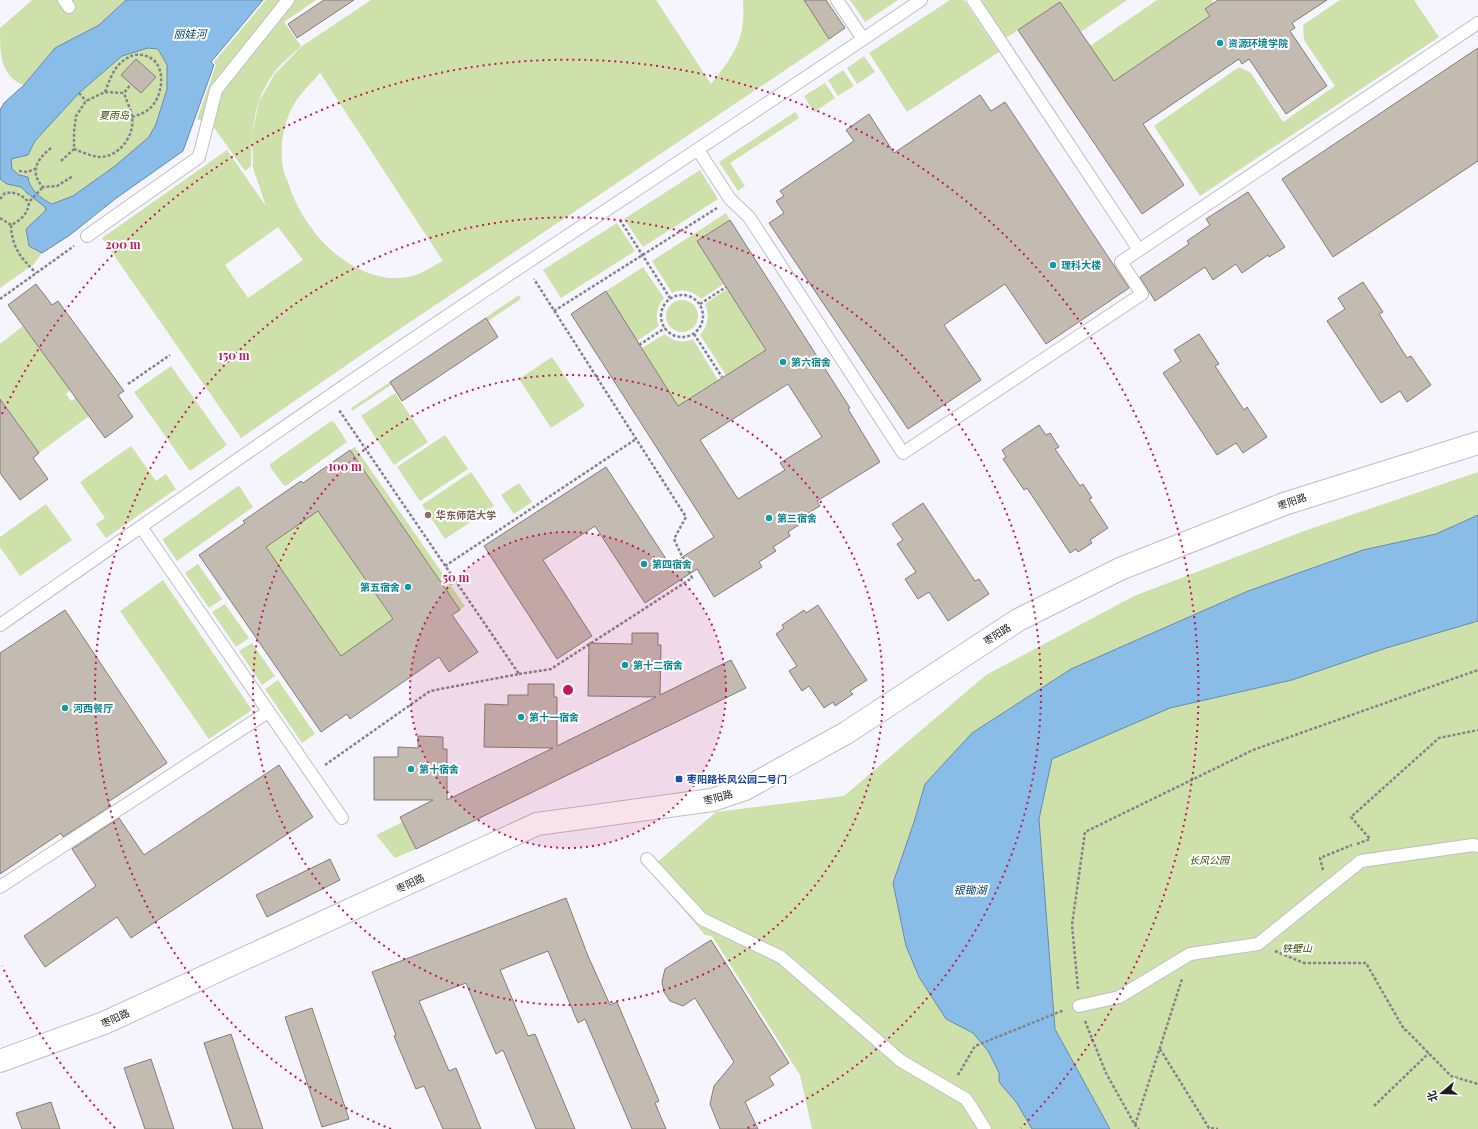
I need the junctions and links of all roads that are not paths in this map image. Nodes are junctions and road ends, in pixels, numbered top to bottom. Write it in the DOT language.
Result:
graph roads {
  1 [pos="288,0"];
  2 [pos="837,0"];
  3 [pos="921,0"];
  4 [pos="972,0"];
  5 [pos="1478,23"];
  6 [pos="863,39"];
  7 [pos="698,150"];
  8 [pos="87,236"];
  9 [pos="1139,250"];
  10 [pos="1478,443"];
  11 [pos="142,527"];
  12 [pos="0,625"];
  13 [pos="268,712"];
  14 [pos="342,818"];
  15 [pos="1478,846"];
  16 [pos="647,859"];
  17 [pos="0,887"];
  18 [pos="1079,1006"];
  19 [pos="0,1061"];
  20 [pos="985,1129"];
  1 -- 8 [label="lane"];
  2 -- 6 [label="lane"];
  3 -- 6 [label="lane"];
  4 -- 9 [label="lane"];
  5 -- 9 [label="lane"];
  6 -- 7 [label="lane"];
  7 -- 9 [label="lane"];
  7 -- 11 [label="lane"];
  10 -- 19 [label="street, 枣阳路"];
  11 -- 12 [label="lane"];
  11 -- 13 [label="lane"];
  13 -- 14 [label="lane"];
  13 -- 17 [label="lane"];
  15 -- 18 [label="lane"];
  16 -- 20 [label="lane"];
}
